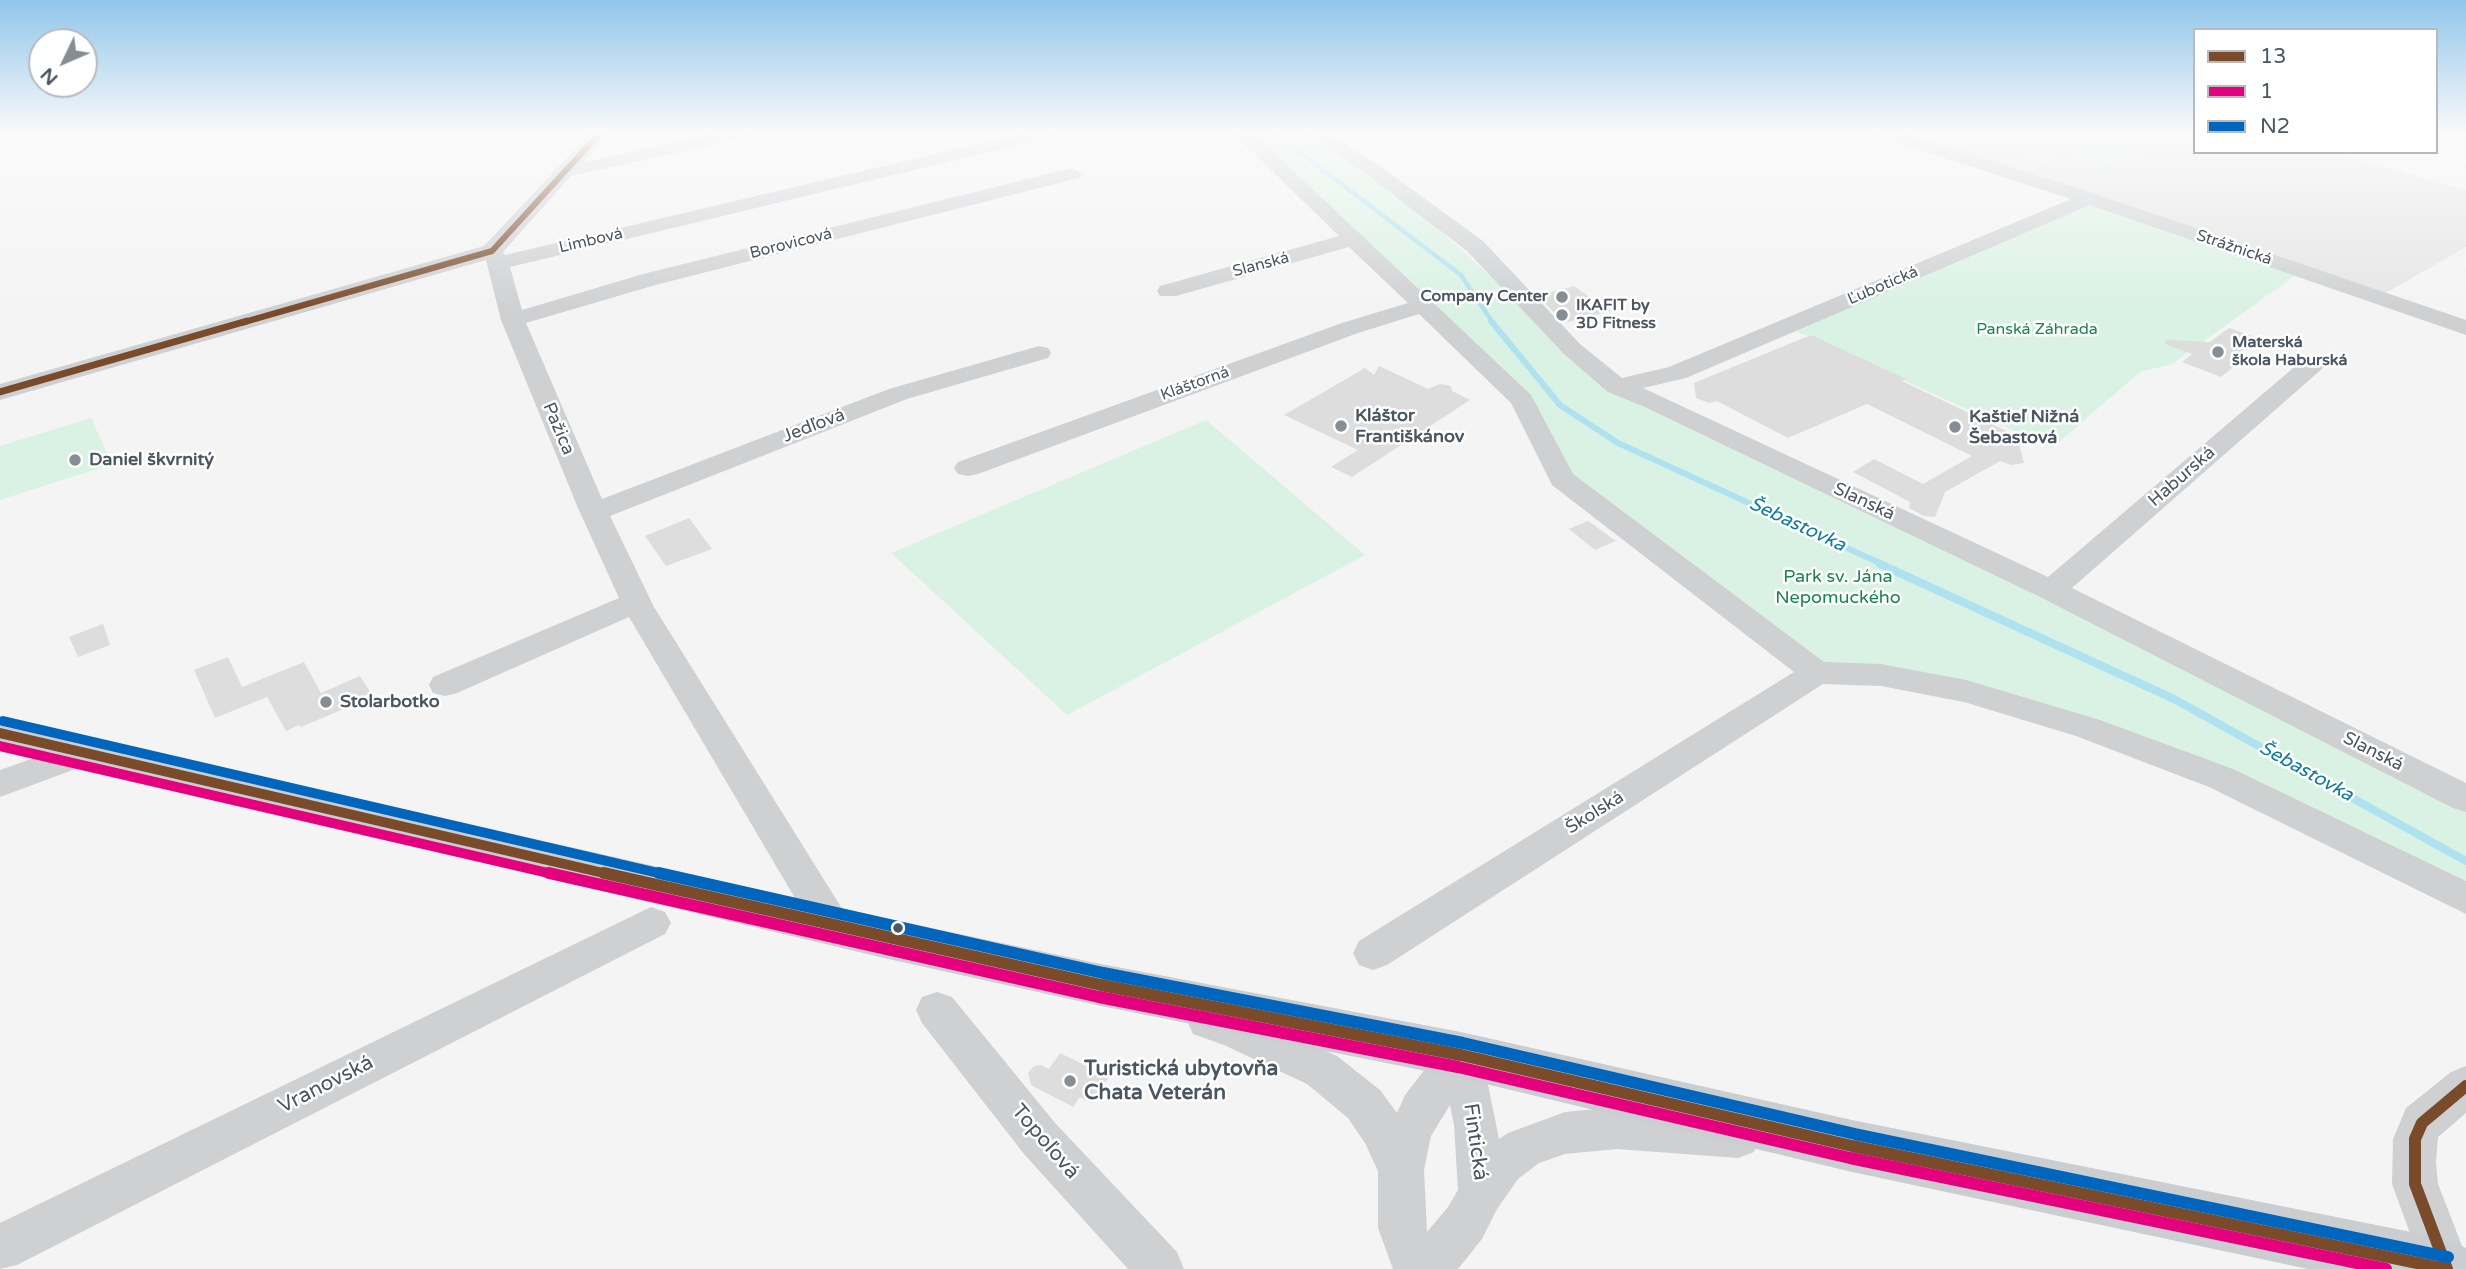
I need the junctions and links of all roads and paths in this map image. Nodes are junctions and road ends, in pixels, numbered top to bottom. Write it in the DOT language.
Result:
graph roads {
  1 [pos="548,191"];
  2 [pos="788,191"];
  3 [pos="1003,191"];
  4 [pos="1303,191"];
  5 [pos="1401,191"];
  6 [pos="2069,191"];
  7 [pos="2089,198"];
  8 [pos="1353,239"];
  9 [pos="495,257"];
  10 [pos="1168,291"];
  11 [pos="1423,306"];
  12 [pos="513,320"];
  13 [pos="2466,328"];
  14 [pos="1039,353"];
  15 [pos="2314,363"];
  16 [pos="895,387"];
  17 [pos="1617,387"];
  18 [pos="0,392"];
  19 [pos="968,468"];
  20 [pos="592,508"];
  21 [pos="2051,590"];
  22 [pos="636,602"];
  23 [pos="1817,673"];
  24 [pos="445,685"];
  25 [pos="0,733"];
  26 [pos="85,752"];
  27 [pos="0,784"];
  28 [pos="2466,799"];
  29 [pos="2466,899"];
  30 [pos="651,923"];
  31 [pos="832,926"];
  32 [pos="1373,953"];
  33 [pos="1101,985"];
  34 [pos="937,1010"];
  35 [pos="1461,1055"];
  36 [pos="2466,1086"];
  37 [pos="1852,1146"];
  38 [pos="1401,1170"];
  39 [pos="1481,1193"];
  40 [pos="0,1248"];
  41 [pos="1160,1269"];
  42 [pos="1417,1269"];
  43 [pos="1428,1269"];
  44 [pos="2447,1269"];
  1 -- 9 [label="street"];
  2 -- 9 [label="street, Limbová"];
  3 -- 12 [label="street, Borovicová"];
  4 -- 8 [label="street"];
  5 -- 17 [label="street, Slanská"];
  6 -- 7 [label="street, Strážnická"];
  7 -- 13 [label="street, Strážnická"];
  7 -- 17 [label="street, Ľubotická"];
  8 -- 10 [label="street, Slanská"];
  8 -- 11 [label="street"];
  9 -- 12 [label="street, Pažica"];
  9 -- 18 [label="street, Limbová"];
  11 -- 19 [label="street, Kláštorná"];
  11 -- 23 [label="street"];
  12 -- 20 [label="street, Pažica"];
  14 -- 20 [label="street, Jedľová"];
  15 -- 21 [label="street, Haburská"];
  16 -- 20 [label="street, Jedľová"];
  17 -- 21 [label="street, Slanská"];
  20 -- 22 [label="street, Pažica"];
  21 -- 28 [label="street, Slanská"];
  22 -- 24 [label="street"];
  22 -- 31 [label="street, Pažica"];
  23 -- 29 [label="street"];
  23 -- 32 [label="street, Školská"];
  25 -- 26 [label="main road"];
  26 -- 27 [label="street"];
  26 -- 31 [label="main road"];
  30 -- 40 [label="street, Vranovská"];
  31 -- 33 [label="main road"];
  33 -- 35 [label="main road"];
  33 -- 38 [label="street"];
  34 -- 41 [label="street, Topoľová"];
  35 -- 37 [label="main road"];
  35 -- 38 [label="street"];
  35 -- 39 [label="street, Fintická"];
  36 -- 44 [label="street"];
  37 -- 39 [label="street, Fintická"];
  37 -- 44 [label="main road"];
  38 -- 42 [label="street"];
  39 -- 43 [label="street, Fintická"];
}
